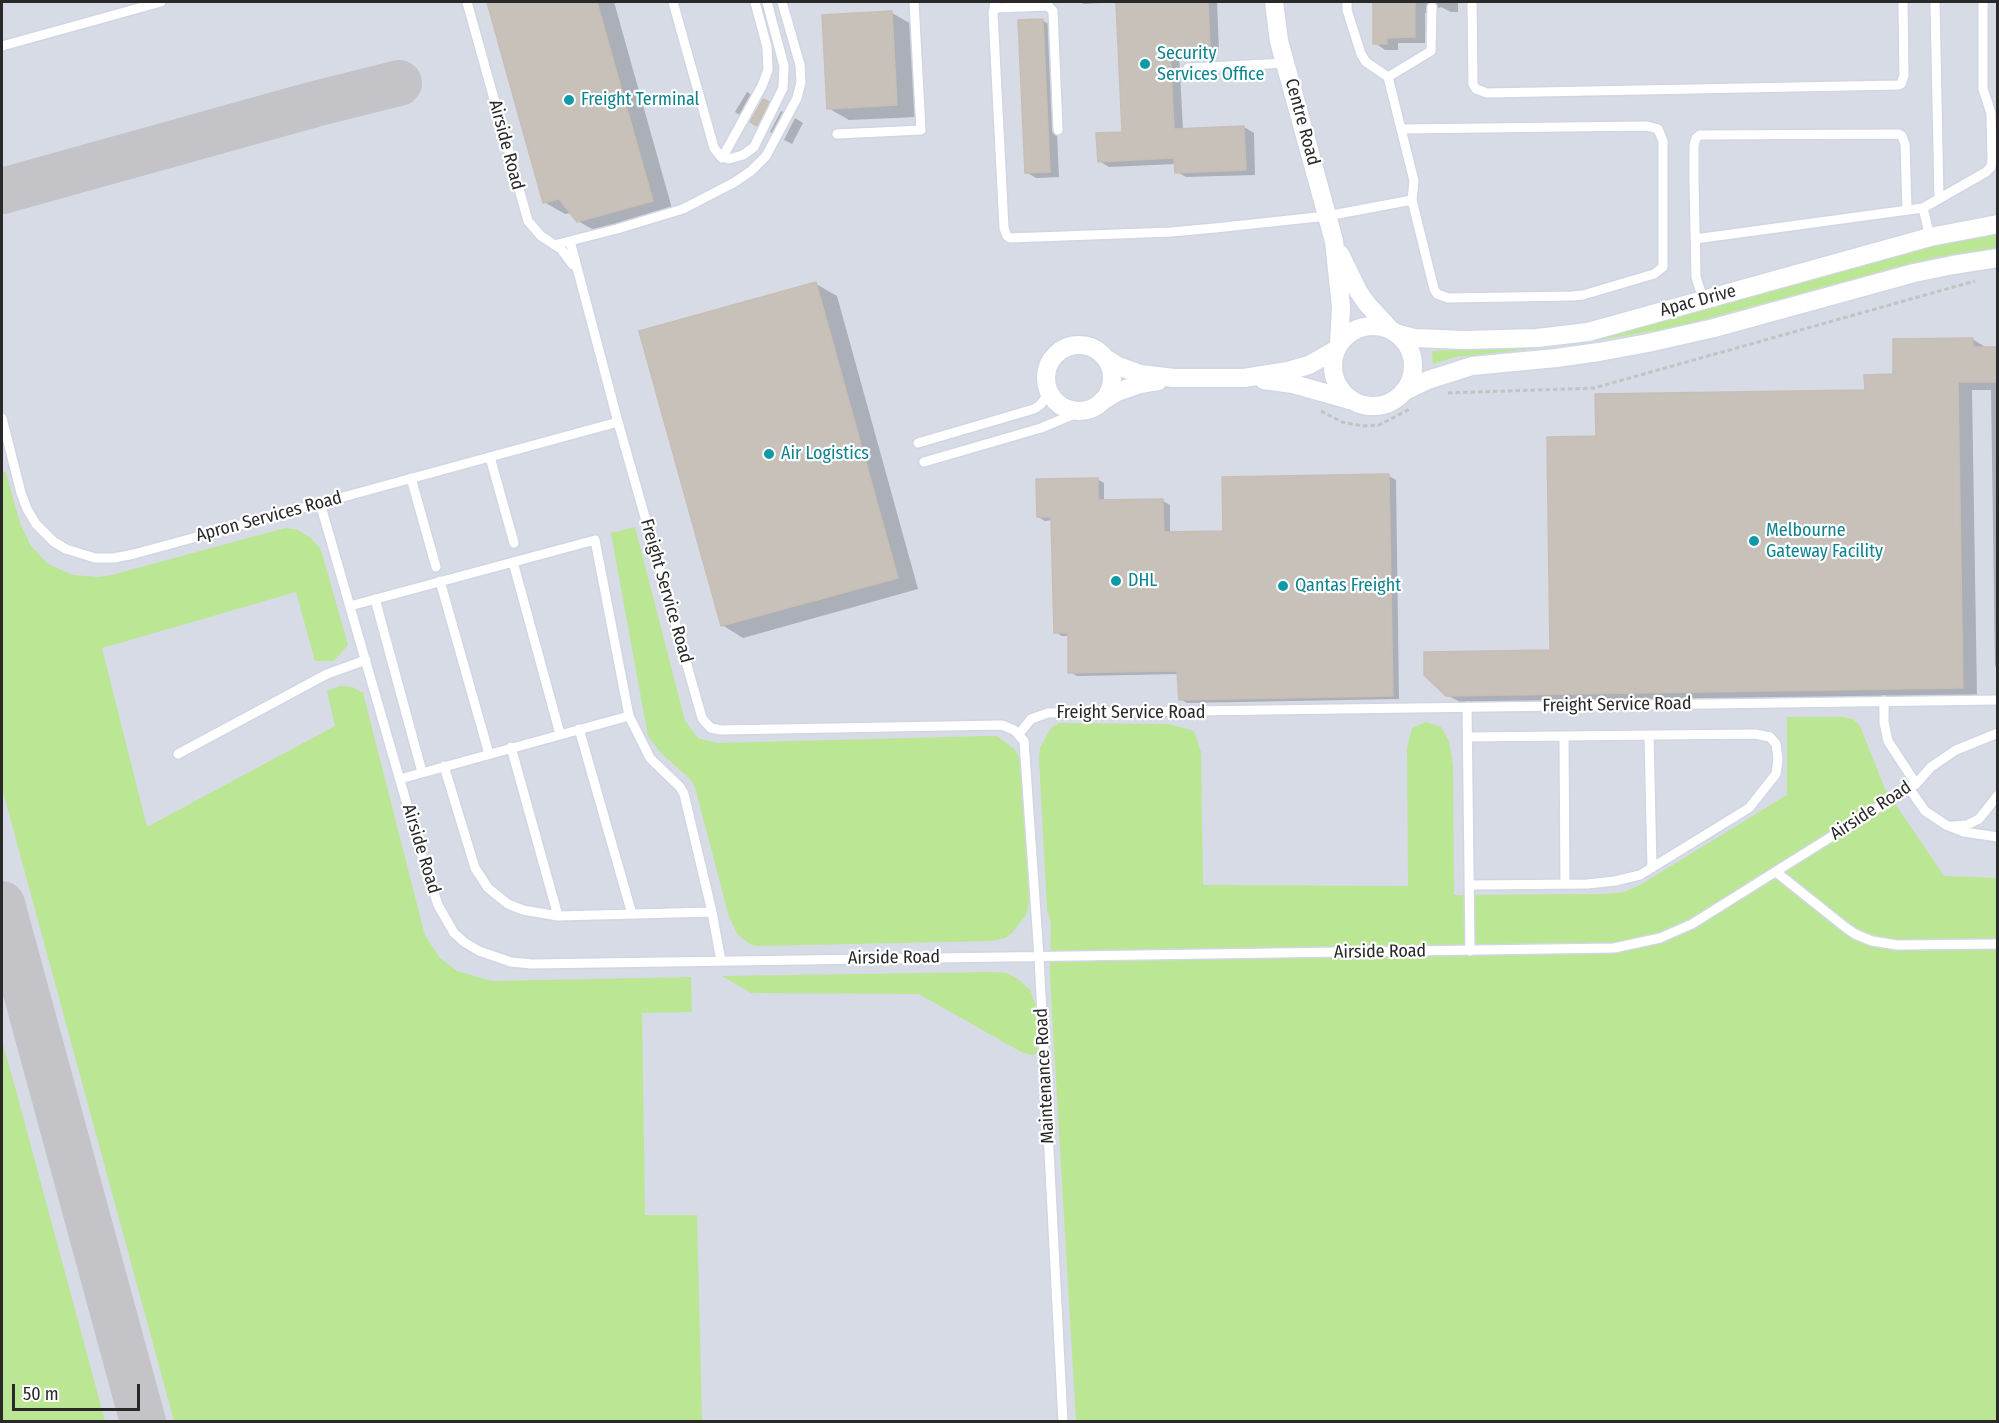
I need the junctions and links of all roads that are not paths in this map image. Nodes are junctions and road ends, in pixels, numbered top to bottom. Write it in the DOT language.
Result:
graph roads {
  1 [pos="161,2"];
  2 [pos="467,2"];
  3 [pos="673,2"];
  4 [pos="760,2"];
  5 [pos="782,2"];
  6 [pos="914,2"];
  7 [pos="1274,2"];
  8 [pos="1347,2"];
  9 [pos="1472,2"];
  10 [pos="1903,2"];
  11 [pos="1935,2"];
  12 [pos="1983,2"];
  13 [pos="1048,4"];
  14 [pos="995,5"];
  15 [pos="1432,7"];
  16 [pos="2,46"];
  17 [pos="1286,63"];
  18 [pos="1188,68"];
  19 [pos="1388,77"];
  20 [pos="1401,129"];
  21 [pos="1058,130"];
  22 [pos="837,134"];
  23 [pos="722,158"];
  24 [pos="1939,199"];
  25 [pos="1412,200"];
  26 [pos="1923,208"];
  27 [pos="1908,210"];
  28 [pos="1327,216"];
  29 [pos="1998,224"];
  30 [pos="1930,237"];
  31 [pos="1695,238"];
  32 [pos="570,241"];
  33 [pos="1334,241"];
  34 [pos="554,245"];
  35 [pos="1998,258"];
  36 [pos="576,269"];
  37 [pos="1702,299"];
  38 [pos="1393,332"];
  39 [pos="1338,347"];
  40 [pos="1105,358"];
  41 [pos="1174,378"];
  42 [pos="1244,378"];
  43 [pos="1047,385"];
  44 [pos="1403,392"];
  45 [pos="1101,402"];
  46 [pos="1360,403"];
  47 [pos="1084,410"];
  48 [pos="2,418"];
  49 [pos="618,422"];
  50 [pos="918,444"];
  51 [pos="489,457"];
  52 [pos="924,462"];
  53 [pos="411,478"];
  54 [pos="320,503"];
  55 [pos="514,543"];
  56 [pos="513,562"];
  57 [pos="436,567"];
  58 [pos="440,581"];
  59 [pos="375,599"];
  60 [pos="350,606"];
  61 [pos="366,660"];
  62 [pos="1998,700"];
  63 [pos="1884,701"];
  64 [pos="1467,707"];
  65 [pos="629,716"];
  66 [pos="579,729"];
  67 [pos="560,734"];
  68 [pos="1019,734"];
  69 [pos="1995,734"];
  70 [pos="1649,735"];
  71 [pos="1564,736"];
  72 [pos="1467,737"];
  73 [pos="511,747"];
  74 [pos="178,754"];
  75 [pos="489,754"];
  76 [pos="444,766"];
  77 [pos="422,772"];
  78 [pos="400,779"];
  79 [pos="1912,786"];
  80 [pos="1998,795"];
  81 [pos="1946,825"];
  82 [pos="1998,837"];
  83 [pos="1652,868"];
  84 [pos="1776,872"];
  85 [pos="1565,884"];
  86 [pos="1469,885"];
  87 [pos="712,912"];
  88 [pos="632,914"];
  89 [pos="558,915"];
  90 [pos="1998,944"];
  91 [pos="1470,951"];
  92 [pos="1039,957"];
  93 [pos="721,961"];
  94 [pos="1063,1422"];
  1 -- 16 [label="lane"];
  2 -- 34 [label="lane, Airside Road"];
  3 -- 23 [label="lane"];
  4 -- 23 [label="lane"];
  4 -- 23 [label="lane"];
  5 -- 32 [label="lane"];
  6 -- 22 [label="lane"];
  7 -- 17 [label="street, Centre Road"];
  8 -- 19 [label="lane"];
  9 -- 10 [label="lane"];
  11 -- 24 [label="lane"];
  12 -- 24 [label="lane"];
  13 -- 14 [label="lane"];
  13 -- 21 [label="lane"];
  14 -- 28 [label="lane"];
  15 -- 19 [label="lane"];
  17 -- 18 [label="lane"];
  17 -- 28 [label="street, Centre Road"];
  19 -- 20 [label="lane"];
  20 -- 25 [label="lane"];
  20 -- 25 [label="lane"];
  24 -- 26 [label="lane"];
  25 -- 28 [label="lane"];
  26 -- 27 [label="lane"];
  26 -- 30 [label="lane"];
  27 -- 31 [label="lane"];
  27 -- 31 [label="lane"];
  28 -- 33 [label="street, Centre Road"];
  29 -- 30 [label="street, Apac Drive"];
  30 -- 37 [label="street, Apac Drive"];
  31 -- 37 [label="lane"];
  32 -- 34 [label="lane"];
  32 -- 36 [label="lane, Freight Service Road"];
  33 -- 38 [label="street, Centre Road"];
  33 -- 39 [label="street, Centre Road"];
  34 -- 36 [label="lane, Airside Road"];
  35 -- 44 [label="street, Apac Drive"];
  36 -- 49 [label="lane, Freight Service Road"];
  37 -- 38 [label="street, Apac Drive"];
  38 -- 39 [label="street"];
  38 -- 44 [label="street"];
  39 -- 42 [label="street"];
  39 -- 46 [label="street"];
  40 -- 41 [label="street"];
  40 -- 43 [label="street"];
  40 -- 45 [label="street"];
  41 -- 42 [label="street"];
  41 -- 45 [label="street"];
  42 -- 46 [label="street"];
  43 -- 47 [label="street"];
  43 -- 50 [label="lane"];
  44 -- 46 [label="street"];
  45 -- 47 [label="street"];
  47 -- 52 [label="lane"];
  48 -- 54 [label="lane, Apron Services Road"];
  49 -- 51 [label="lane, Apron Services Road"];
  49 -- 68 [label="lane, Freight Service Road"];
  51 -- 53 [label="lane, Apron Services Road"];
  51 -- 55 [label="lane"];
  53 -- 54 [label="lane, Apron Services Road"];
  53 -- 57 [label="lane"];
  54 -- 60 [label="lane, Airside Road"];
  56 -- 58 [label="lane"];
  56 -- 65 [label="lane"];
  56 -- 67 [label="lane"];
  58 -- 59 [label="lane"];
  58 -- 75 [label="lane"];
  59 -- 60 [label="lane"];
  59 -- 77 [label="lane"];
  60 -- 61 [label="lane, Airside Road"];
  61 -- 74 [label="lane"];
  61 -- 78 [label="lane, Airside Road"];
  62 -- 63 [label="lane, Freight Service Road"];
  63 -- 64 [label="lane, Freight Service Road"];
  63 -- 79 [label="lane"];
  64 -- 68 [label="lane, Freight Service Road"];
  64 -- 72 [label="lane"];
  65 -- 66 [label="lane"];
  65 -- 87 [label="lane"];
  66 -- 67 [label="lane"];
  66 -- 88 [label="lane"];
  67 -- 73 [label="lane"];
  68 -- 92 [label="lane, Maintenance Road"];
  69 -- 79 [label="lane, Airside Road"];
  70 -- 71 [label="lane"];
  70 -- 83 [label="lane"];
  70 -- 83 [label="lane"];
  71 -- 72 [label="lane"];
  71 -- 85 [label="lane"];
  72 -- 86 [label="lane"];
  73 -- 75 [label="lane"];
  73 -- 89 [label="lane"];
  75 -- 76 [label="lane"];
  76 -- 77 [label="lane"];
  76 -- 89 [label="lane"];
  77 -- 78 [label="lane"];
  78 -- 93 [label="lane, Airside Road"];
  79 -- 81 [label="lane"];
  79 -- 84 [label="lane, Airside Road"];
  80 -- 81 [label="lane"];
  81 -- 82 [label="lane"];
  83 -- 85 [label="lane"];
  84 -- 90 [label="lane"];
  84 -- 91 [label="lane, Airside Road"];
  85 -- 86 [label="lane"];
  86 -- 91 [label="lane"];
  87 -- 88 [label="lane"];
  87 -- 93 [label="lane"];
  88 -- 89 [label="lane"];
  91 -- 92 [label="lane, Airside Road"];
  92 -- 93 [label="lane, Airside Road"];
  92 -- 94 [label="lane, Maintenance Road"];
}
